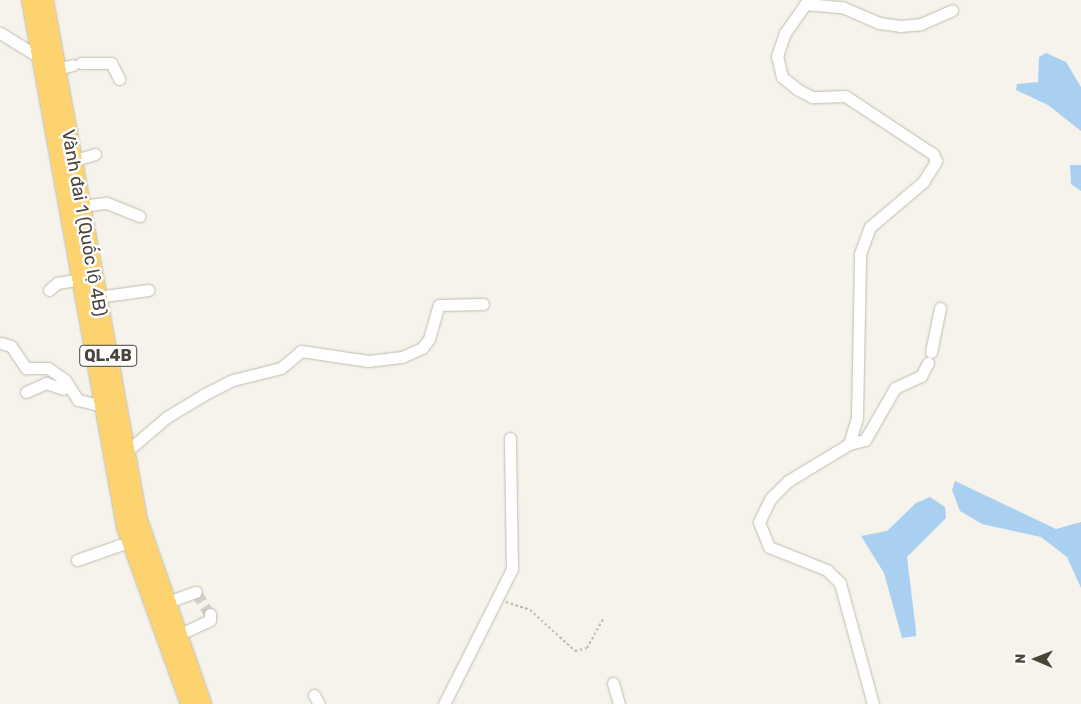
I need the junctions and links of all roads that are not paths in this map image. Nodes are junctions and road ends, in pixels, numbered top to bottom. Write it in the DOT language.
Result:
graph roads {
  1 [pos="31,0"];
  2 [pos="44,0"];
  3 [pos="802,2"];
  4 [pos="952,10"];
  5 [pos="0,33"];
  6 [pos="41,58"];
  7 [pos="56,69"];
  8 [pos="120,79"];
  9 [pos="95,154"];
  10 [pos="72,161"];
  11 [pos="80,206"];
  12 [pos="139,216"];
  13 [pos="81,279"];
  14 [pos="49,290"];
  15 [pos="149,290"];
  16 [pos="97,297"];
  17 [pos="483,304"];
  18 [pos="940,308"];
  19 [pos="1,343"];
  20 [pos="26,392"];
  21 [pos="105,409"];
  22 [pos="510,438"];
  23 [pos="850,444"];
  24 [pos="126,452"];
  25 [pos="137,539"];
  26 [pos="77,560"];
  27 [pos="196,592"];
  28 [pos="165,603"];
  29 [pos="210,614"];
  30 [pos="178,635"];
  31 [pos="613,683"];
  32 [pos="190,704"];
  33 [pos="202,704"];
  34 [pos="444,704"];
  35 [pos="619,704"];
  36 [pos="873,704"];
  1 -- 6 [label="highway, Vành đai 1 (Quốc lộ 4B) / QL.4B"];
  2 -- 7 [label="highway, Vành đai 1 (Quốc lộ 4B) / QL.4B"];
  3 -- 4 [label="street"];
  3 -- 23 [label="street"];
  5 -- 6 [label="street"];
  6 -- 13 [label="highway, Vành đai 1 (Quốc lộ 4B) / QL.4B"];
  7 -- 8 [label="street"];
  7 -- 10 [label="highway, Vành đai 1 (Quốc lộ 4B) / QL.4B"];
  9 -- 10 [label="street"];
  10 -- 11 [label="highway, Vành đai 1 (Quốc lộ 4B) / QL.4B"];
  11 -- 12 [label="street"];
  11 -- 16 [label="highway, Vành đai 1 (Quốc lộ 4B) / QL.4B"];
  13 -- 14 [label="street"];
  13 -- 21 [label="highway, Vành đai 1 (Quốc lộ 4B) / QL.4B"];
  15 -- 16 [label="street"];
  16 -- 24 [label="highway, Vành đai 1 (Quốc lộ 4B) / QL.4B"];
  17 -- 24 [label="street"];
  18 -- 23 [label="street"];
  19 -- 21 [label="street"];
  20 -- 21 [label="street"];
  21 -- 25 [label="highway, Vành đai 1 (Quốc lộ 4B) / QL.4B"];
  22 -- 34 [label="street"];
  23 -- 36 [label="street"];
  24 -- 25 [label="highway, Vành đai 1 (Quốc lộ 4B) / QL.4B"];
  25 -- 26 [label="street"];
  25 -- 28 [label="highway, Vành đai 1 (Quốc lộ 4B) / QL.4B"];
  25 -- 32 [label="highway, Vành đai 1 (Quốc lộ 4B) / QL.4B"];
  27 -- 28 [label="street"];
  28 -- 30 [label="highway, Vành đai 1 (Quốc lộ 4B) / QL.4B"];
  29 -- 30 [label="street"];
  30 -- 33 [label="highway, Vành đai 1 (Quốc lộ 4B) / QL.4B"];
  31 -- 35 [label="street"];
}
